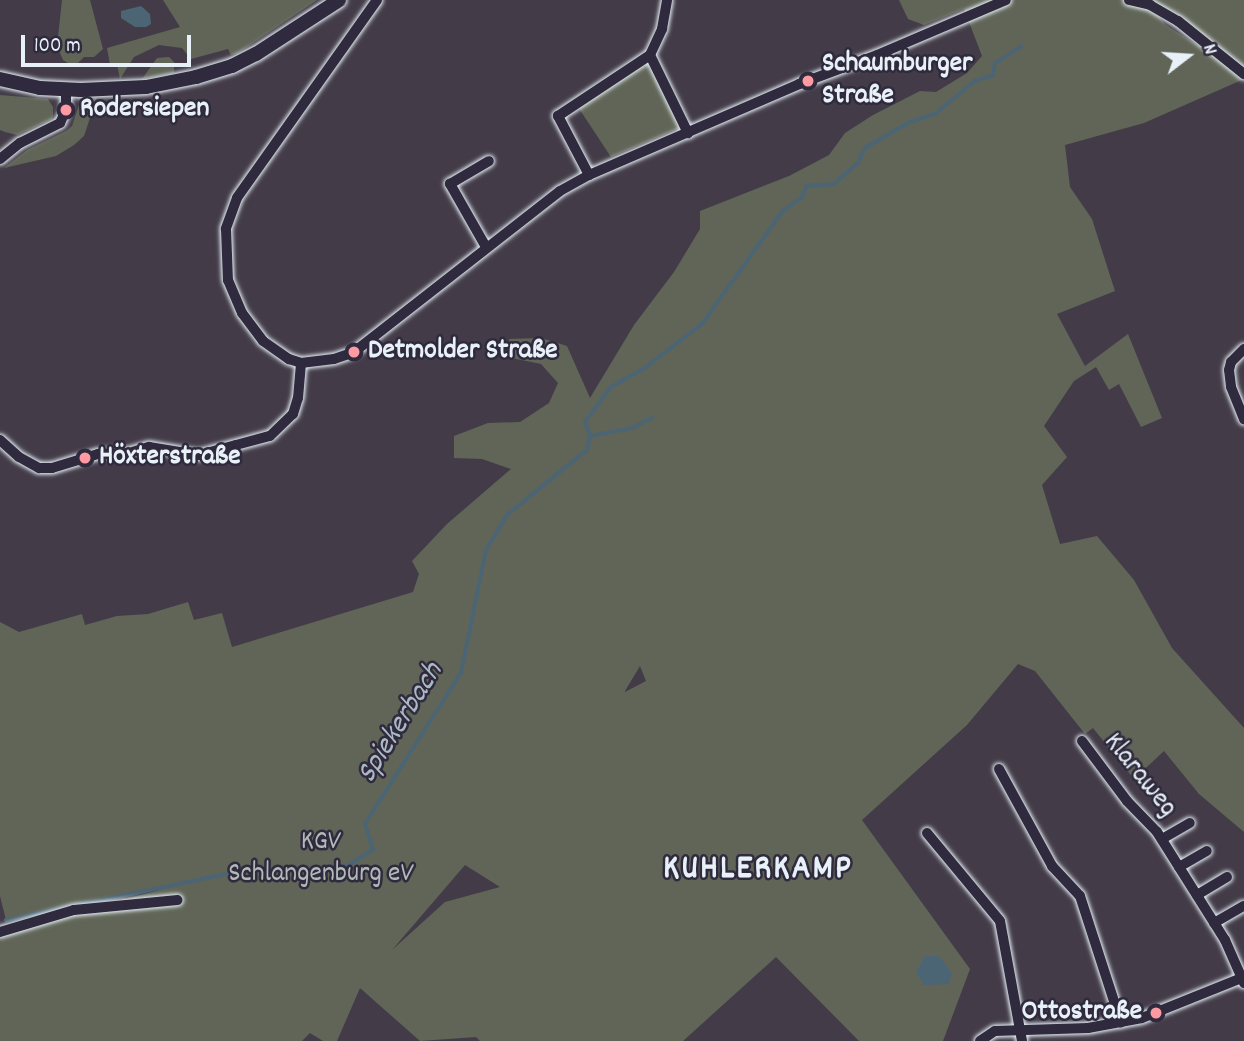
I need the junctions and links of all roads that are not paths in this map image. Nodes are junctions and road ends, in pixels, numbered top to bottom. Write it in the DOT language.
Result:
graph roads {
  1 [pos="338,0"];
  2 [pos="377,0"];
  3 [pos="667,0"];
  4 [pos="1006,0"];
  5 [pos="1129,0"];
  6 [pos="650,55"];
  7 [pos="1244,74"];
  8 [pos="0,79"];
  9 [pos="66,90"];
  10 [pos="688,133"];
  11 [pos="0,159"];
  12 [pos="489,161"];
  13 [pos="589,175"];
  14 [pos="486,247"];
  15 [pos="1244,349"];
  16 [pos="301,363"];
  17 [pos="1244,420"];
  18 [pos="0,440"];
  19 [pos="1082,741"];
  20 [pos="999,769"];
  21 [pos="1190,823"];
  22 [pos="927,833"];
  23 [pos="1162,839"];
  24 [pos="1207,851"];
  25 [pos="1179,867"];
  26 [pos="1227,877"];
  27 [pos="1197,895"];
  28 [pos="178,900"];
  29 [pos="1243,906"];
  30 [pos="1214,923"];
  31 [pos="0,932"];
  32 [pos="1243,979"];
  33 [pos="1121,1023"];
  34 [pos="1021,1036"];
  35 [pos="980,1041"];
  1 -- 9 [label="street"];
  2 -- 16 [label="street"];
  3 -- 6 [label="street"];
  4 -- 10 [label="street"];
  5 -- 7 [label="street"];
  6 -- 10 [label="street"];
  6 -- 13 [label="street"];
  8 -- 9 [label="street"];
  9 -- 11 [label="street"];
  10 -- 13 [label="street"];
  12 -- 14 [label="street"];
  13 -- 14 [label="street"];
  14 -- 16 [label="street"];
  15 -- 17 [label="street"];
  16 -- 18 [label="street"];
  19 -- 23 [label="street, Klaraweg"];
  20 -- 33 [label="street"];
  21 -- 23 [label="street, Klaraweg"];
  22 -- 34 [label="street"];
  23 -- 25 [label="street, Klaraweg"];
  24 -- 25 [label="street"];
  25 -- 27 [label="street, Klaraweg"];
  26 -- 27 [label="street"];
  27 -- 30 [label="street, Klaraweg"];
  28 -- 31 [label="street"];
  29 -- 30 [label="street"];
  30 -- 32 [label="street, Klaraweg"];
  32 -- 33 [label="street"];
  33 -- 34 [label="street"];
  34 -- 35 [label="street"];
}
